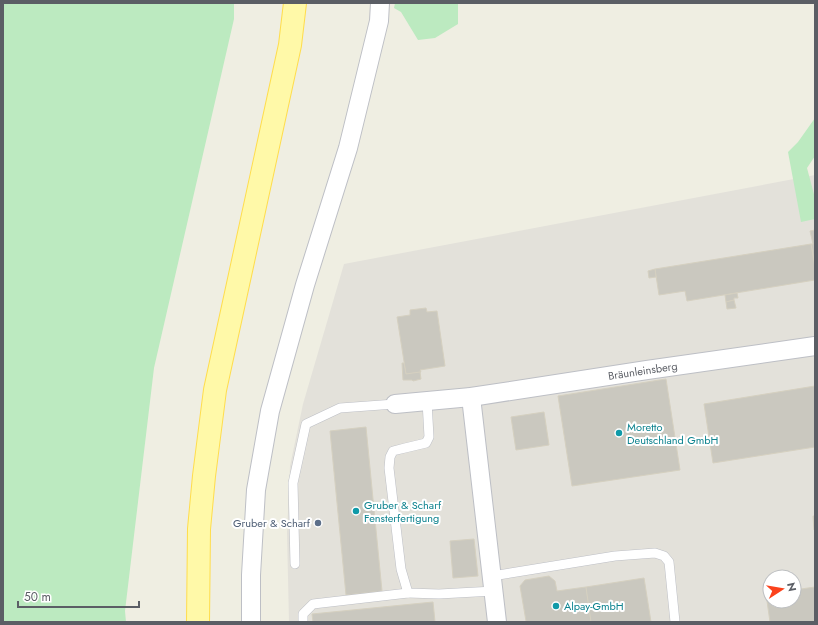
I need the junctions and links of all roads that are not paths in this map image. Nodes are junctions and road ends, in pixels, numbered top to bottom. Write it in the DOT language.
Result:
graph roads {
  1 [pos="295,3"];
  2 [pos="380,3"];
  3 [pos="815,346"];
  4 [pos="471,397"];
  5 [pos="427,401"];
  6 [pos="395,404"];
  7 [pos="198,561"];
  8 [pos="295,564"];
  9 [pos="493,584"];
  10 [pos="408,593"];
  11 [pos="198,622"];
  12 [pos="210,622"];
  13 [pos="251,622"];
  14 [pos="303,622"];
  15 [pos="497,622"];
  16 [pos="675,622"];
  1 -- 7 [label="main road"];
  2 -- 13 [label="street"];
  3 -- 4 [label="street, Bräunleinsberg"];
  4 -- 5 [label="street, Bräunleinsberg"];
  4 -- 9 [label="street"];
  5 -- 6 [label="street, Bräunleinsberg"];
  5 -- 10 [label="lane"];
  6 -- 8 [label="lane"];
  7 -- 11 [label="main road"];
  7 -- 12 [label="main road"];
  9 -- 10 [label="lane"];
  9 -- 15 [label="street"];
  9 -- 16 [label="lane"];
  10 -- 14 [label="lane"];
}
